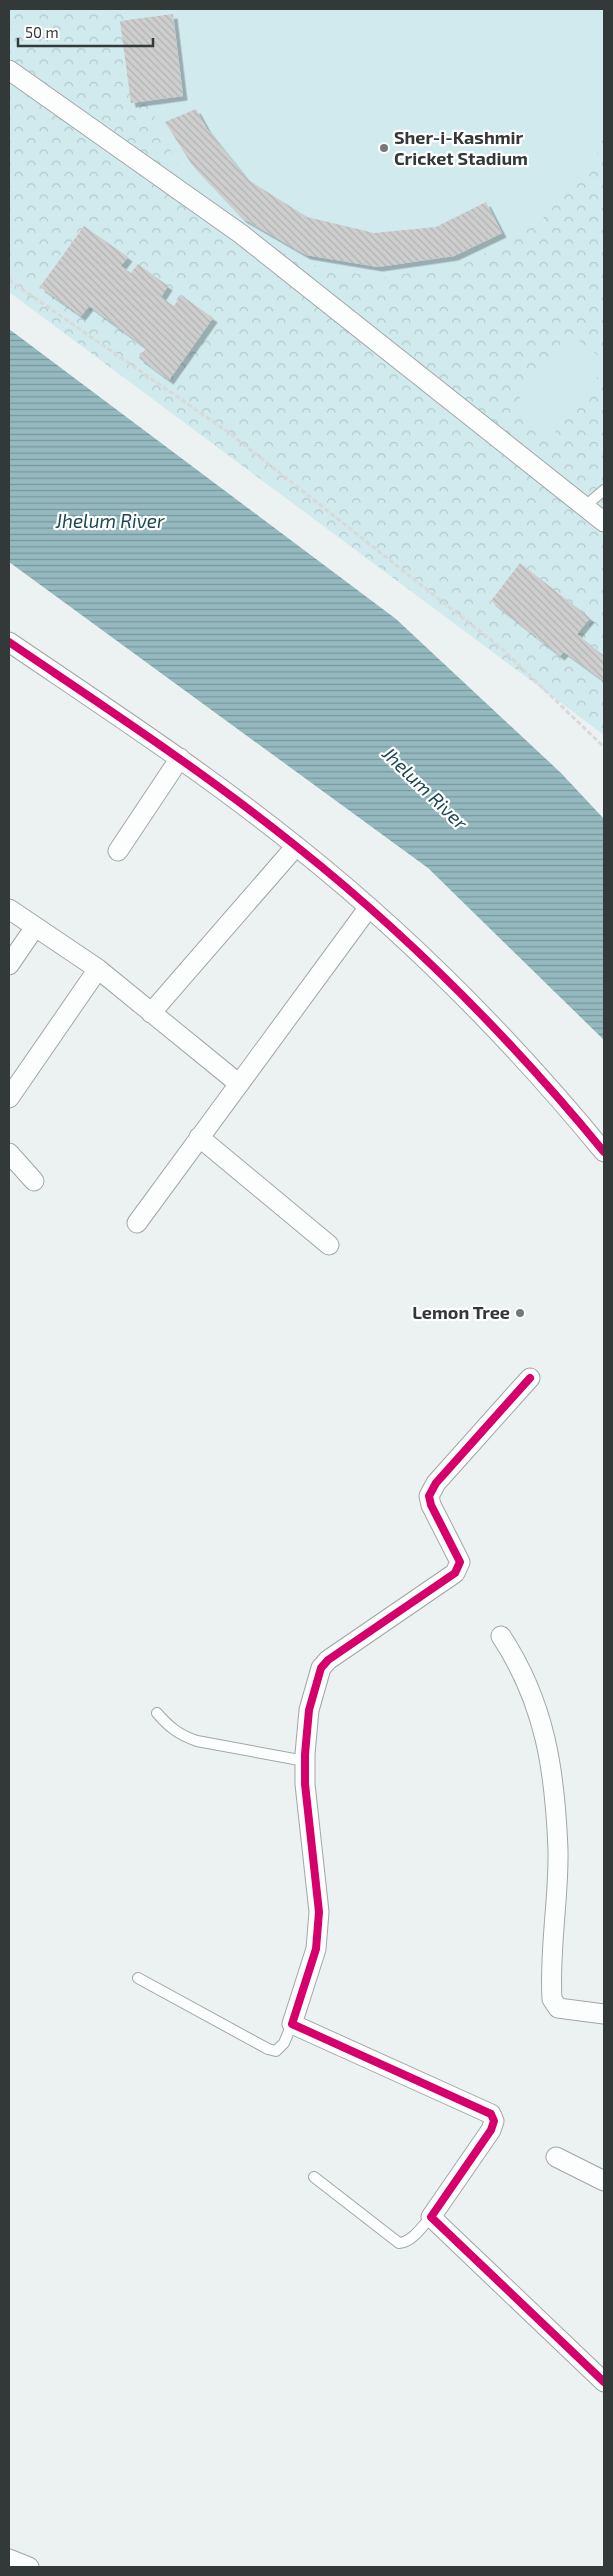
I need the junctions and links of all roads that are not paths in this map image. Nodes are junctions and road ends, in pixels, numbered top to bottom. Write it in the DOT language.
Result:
graph roads {
  1 [pos="9,70"];
  2 [pos="604,490"];
  3 [pos="584,507"];
  4 [pos="604,522"];
  5 [pos="9,642"];
  6 [pos="180,758"];
  7 [pos="296,846"];
  8 [pos="118,852"];
  9 [pos="369,907"];
  10 [pos="9,910"];
  11 [pos="35,927"];
  12 [pos="9,965"];
  13 [pos="98,969"];
  14 [pos="151,1013"];
  15 [pos="238,1083"];
  16 [pos="9,1098"];
  17 [pos="199,1137"];
  18 [pos="604,1152"];
  19 [pos="9,1153"];
  20 [pos="34,1180"];
  21 [pos="137,1223"];
  22 [pos="329,1245"];
  23 [pos="530,1378"];
  24 [pos="501,1636"];
  25 [pos="157,1713"];
  26 [pos="305,1761"];
  27 [pos="138,1978"];
  28 [pos="604,2014"];
  29 [pos="292,2024"];
  30 [pos="556,2157"];
  31 [pos="314,2178"];
  32 [pos="604,2181"];
  33 [pos="431,2216"];
  34 [pos="604,2382"];
  35 [pos="9,2559"];
  36 [pos="29,2567"];
  1 -- 3 [label="street"];
  2 -- 3 [label="lane"];
  3 -- 4 [label="street"];
  5 -- 6 [label="street"];
  6 -- 7 [label="street"];
  6 -- 8 [label="street"];
  7 -- 9 [label="street"];
  7 -- 14 [label="street"];
  9 -- 15 [label="street"];
  9 -- 18 [label="street"];
  10 -- 11 [label="street"];
  11 -- 12 [label="street"];
  11 -- 13 [label="street"];
  13 -- 14 [label="street"];
  13 -- 16 [label="street"];
  14 -- 15 [label="street"];
  15 -- 17 [label="street"];
  17 -- 21 [label="street"];
  17 -- 22 [label="street"];
  19 -- 20 [label="street"];
  23 -- 26 [label="street"];
  24 -- 28 [label="street"];
  25 -- 26 [label="lane"];
  26 -- 29 [label="street"];
  27 -- 29 [label="lane"];
  29 -- 33 [label="street"];
  30 -- 32 [label="street"];
  31 -- 33 [label="lane"];
  33 -- 34 [label="street"];
  35 -- 36 [label="street"];
}
